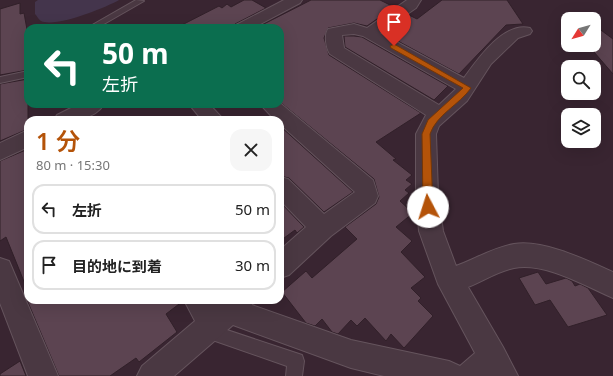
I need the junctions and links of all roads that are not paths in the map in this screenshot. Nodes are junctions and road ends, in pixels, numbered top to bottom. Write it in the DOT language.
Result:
graph roads {
  1 [pos="295,0"];
  2 [pos="414,0"];
  3 [pos="140,1"];
  4 [pos="98,24"];
  5 [pos="249,24"];
  6 [pos="524,31"];
  7 [pos="369,33"];
  8 [pos="24,75"];
  9 [pos="0,80"];
  10 [pos="467,88"];
  11 [pos="89,108"];
  12 [pos="202,108"];
  13 [pos="274,108"];
  14 [pos="439,114"];
  15 [pos="76,116"];
  16 [pos="210,116"];
  17 [pos="283,116"];
  18 [pos="284,117"];
  19 [pos="24,140"];
  20 [pos="0,152"];
  21 [pos="284,190"];
  22 [pos="323,228"];
  23 [pos="284,262"];
  24 [pos="0,270"];
  25 [pos="451,281"];
  26 [pos="613,285"];
  27 [pos="204,304"];
  28 [pos="223,316"];
  29 [pos="498,367"];
  30 [pos="43,376"];
  31 [pos="152,376"];
  32 [pos="294,376"];
  33 [pos="449,376"];
  34 [pos="470,376"];
  1 -- 5 [label="street"];
  2 -- 7 [label="street"];
  3 -- 4 [label="lane"];
  6 -- 10 [label="street"];
  7 -- 10 [label="street"];
  7 -- 14 [label="street"];
  8 -- 9 [label="lane"];
  10 -- 14 [label="street"];
  11 -- 15 [label="street"];
  12 -- 16 [label="street"];
  13 -- 17 [label="street"];
  14 -- 25 [label="street"];
  18 -- 22 [label="street"];
  19 -- 20 [label="street"];
  21 -- 22 [label="street"];
  22 -- 23 [label="street"];
  24 -- 30 [label="street"];
  25 -- 26 [label="street"];
  25 -- 29 [label="street"];
  27 -- 28 [label="street"];
  28 -- 31 [label="street"];
  28 -- 32 [label="lane"];
  28 -- 33 [label="street"];
  29 -- 34 [label="street"];
}
